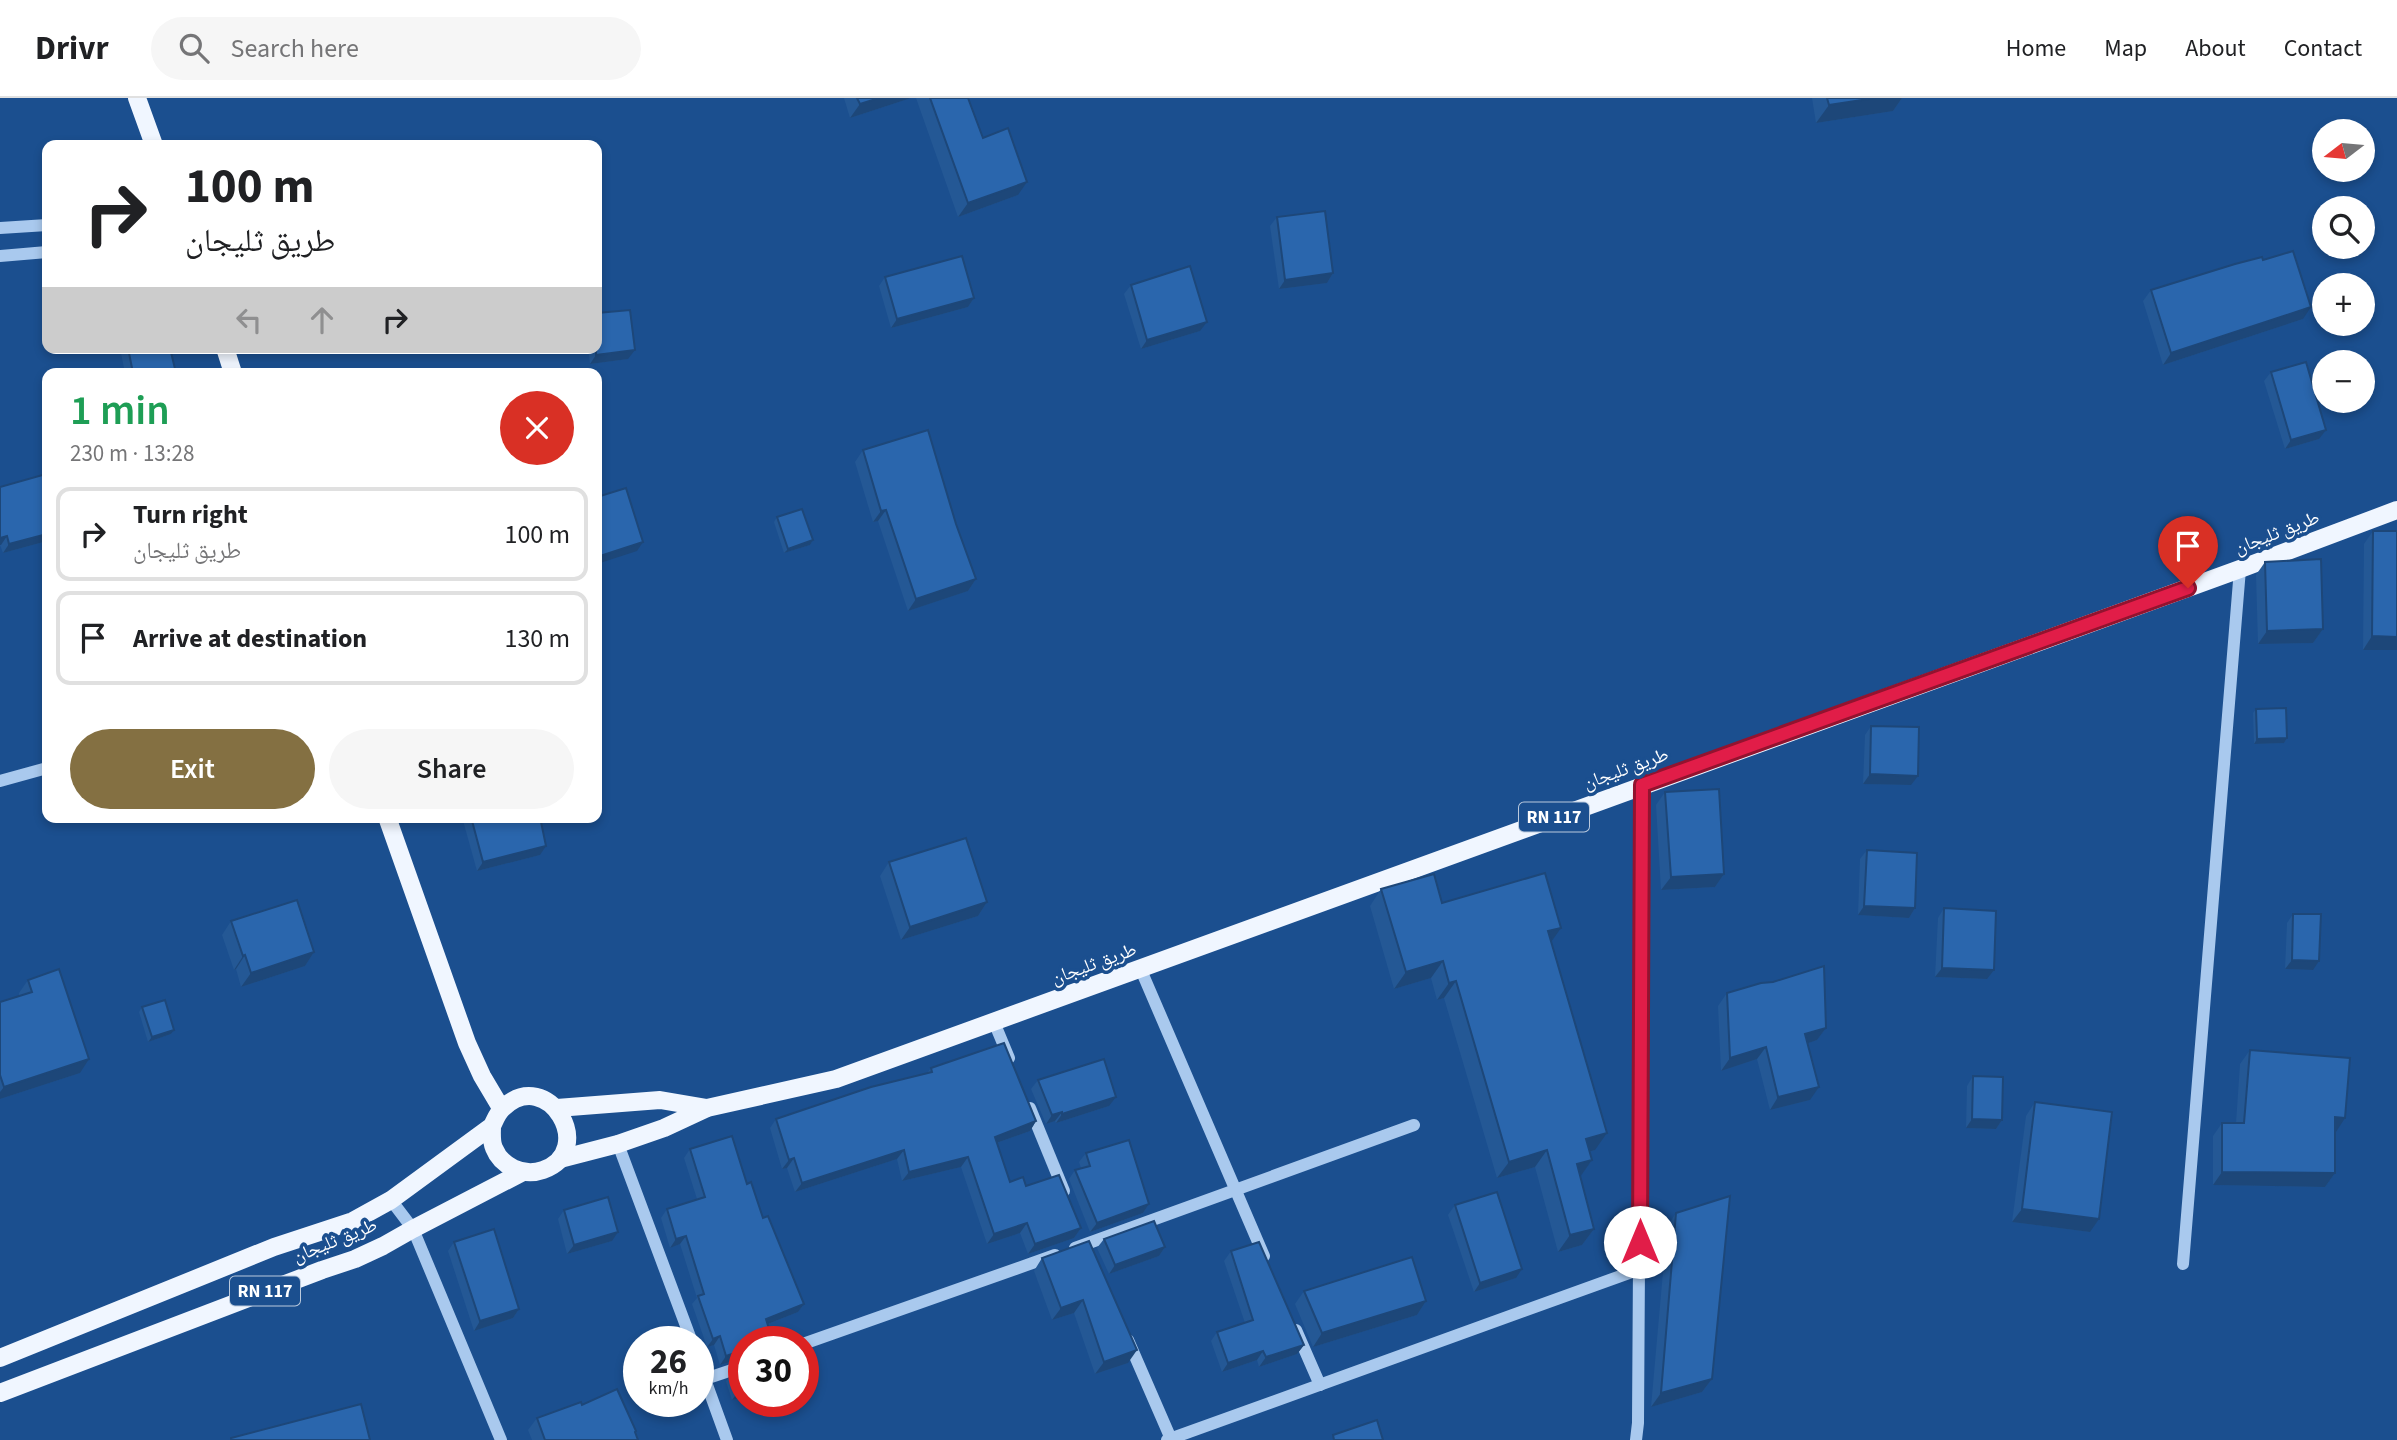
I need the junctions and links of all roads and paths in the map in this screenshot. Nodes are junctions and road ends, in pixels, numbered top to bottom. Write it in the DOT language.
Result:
graph roads {
  1 [pos="137,98"];
  2 [pos="152,140"];
  3 [pos="42,225"];
  4 [pos="0,228"];
  5 [pos="42,252"];
  6 [pos="0,256"];
  7 [pos="2397,510"];
  8 [pos="2240,569"];
  9 [pos="42,769"];
  10 [pos="0,781"];
  11 [pos="1642,785"];
  12 [pos="389,823"];
  13 [pos="1141,970"];
  14 [pos="994,1022"];
  15 [pos="1014,1071"];
  16 [pos="1025,1096"];
  17 [pos="501,1108"];
  18 [pos="557,1108"];
  19 [pos="707,1108"];
  20 [pos="1414,1125"];
  21 [pos="492,1126"];
  22 [pos="618,1144"];
  23 [pos="560,1158"];
  24 [pos="523,1172"];
  25 [pos="1235,1190"];
  26 [pos="391,1200"];
  27 [pos="1071,1207"];
  28 [pos="413,1229"];
  29 [pos="1267,1263"];
  30 [pos="2183,1264"];
  31 [pos="1640,1269"];
  32 [pos="1293,1324"];
  33 [pos="686,1326"];
  34 [pos="1123,1329"];
  35 [pos="819,1338"];
  36 [pos="0,1357"];
  37 [pos="1320,1385"];
  38 [pos="0,1393"];
  39 [pos="714,1404"];
  40 [pos="1169,1439"];
  41 [pos="502,1440"];
  42 [pos="727,1440"];
  43 [pos="1636,1440"];
  1 -- 2 [label="main road"];
  3 -- 4 [label="street"];
  5 -- 6 [label="street"];
  7 -- 8 [label="main road, طريق ثليجان / RN 117"];
  8 -- 11 [label="main road, طريق ثليجان / RN 117"];
  8 -- 30 [label="street"];
  9 -- 10 [label="street"];
  11 -- 13 [label="main road, طريق ثليجان / RN 117"];
  11 -- 31 [label="street"];
  12 -- 17 [label="main road"];
  13 -- 14 [label="main road, طريق ثليجان / RN 117"];
  13 -- 25 [label="street"];
  14 -- 15 [label="street"];
  14 -- 19 [label="main road, طريق ثليجان / RN 117"];
  16 -- 27 [label="street"];
  17 -- 18 [label="main road"];
  17 -- 21 [label="main road"];
  18 -- 19 [label="main road, طريق ثليجان / RN 117"];
  18 -- 23 [label="main road"];
  19 -- 22 [label="main road, طريق ثليجان / RN 117"];
  20 -- 25 [label="street"];
  21 -- 24 [label="main road"];
  21 -- 26 [label="main road, طريق ثليجان / RN 117"];
  22 -- 23 [label="main road, طريق ثليجان / RN 117"];
  22 -- 33 [label="street"];
  23 -- 24 [label="main road"];
  24 -- 28 [label="main road, طريق ثليجان / RN 117"];
  25 -- 29 [label="street"];
  25 -- 35 [label="street"];
  26 -- 28 [label="street"];
  26 -- 36 [label="main road, طريق ثليجان / RN 117"];
  28 -- 38 [label="main road, طريق ثليجان / RN 117"];
  28 -- 41 [label="street"];
  31 -- 37 [label="street"];
  31 -- 43 [label="street"];
  32 -- 37 [label="street"];
  34 -- 40 [label="street"];
  37 -- 40 [label="street"];
  39 -- 42 [label="street"];
}
